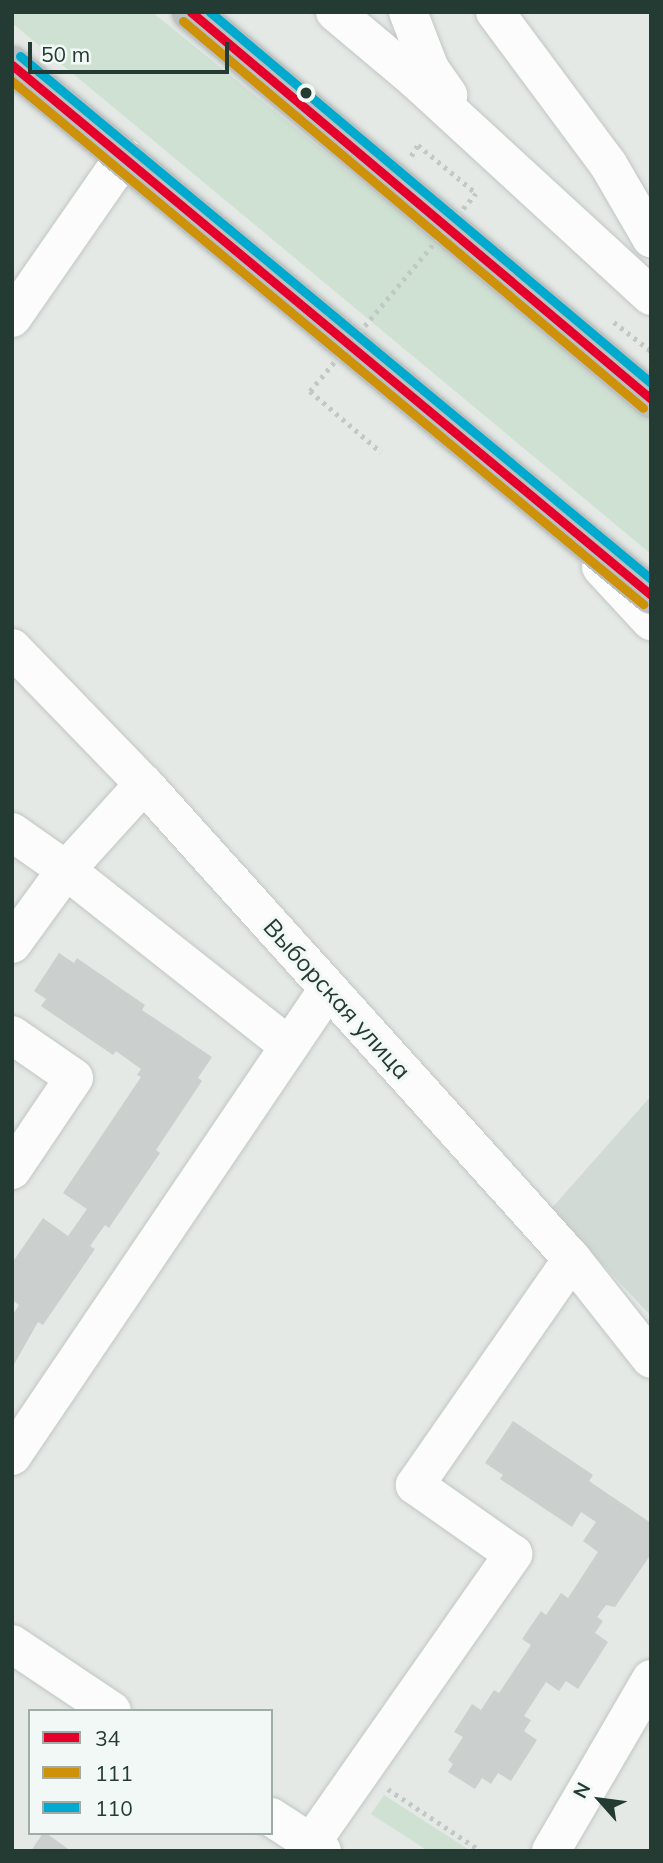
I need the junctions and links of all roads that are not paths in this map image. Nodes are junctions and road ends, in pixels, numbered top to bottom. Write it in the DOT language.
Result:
graph roads {
  1 [pos="191,12"];
  2 [pos="335,12"];
  3 [pos="361,12"];
  4 [pos="495,12"];
  5 [pos="409,28"];
  6 [pos="12,65"];
  7 [pos="474,134"];
  8 [pos="124,157"];
  9 [pos="651,239"];
  10 [pos="651,296"];
  11 [pos="12,318"];
  12 [pos="651,399"];
  13 [pos="559,518"];
  14 [pos="651,596"];
  15 [pos="651,621"];
  16 [pos="12,648"];
  17 [pos="144,784"];
  18 [pos="12,832"];
  19 [pos="66,870"];
  20 [pos="12,944"];
  21 [pos="328,989"];
  22 [pos="12,1035"];
  23 [pos="289,1046"];
  24 [pos="12,1170"];
  25 [pos="572,1259"];
  26 [pos="651,1359"];
  27 [pos="12,1456"];
  28 [pos="12,1644"];
  29 [pos="651,1679"];
  30 [pos="109,1709"];
  31 [pos="273,1818"];
  32 [pos="316,1847"];
  33 [pos="551,1851"];
  1 -- 12 [label="highway"];
  2 -- 7 [label="street"];
  3 -- 5 [label="street"];
  4 -- 9 [label="street"];
  5 -- 7 [label="street"];
  6 -- 8 [label="highway"];
  7 -- 10 [label="street"];
  8 -- 11 [label="street"];
  8 -- 13 [label="highway"];
  13 -- 14 [label="highway"];
  13 -- 15 [label="street"];
  16 -- 17 [label="street, Выборская улица"];
  17 -- 19 [label="street"];
  17 -- 21 [label="street, Выборская улица"];
  18 -- 19 [label="street"];
  19 -- 20 [label="street"];
  19 -- 23 [label="street"];
  21 -- 23 [label="street"];
  21 -- 25 [label="street, Выборская улица"];
  22 -- 24 [label="street"];
  23 -- 27 [label="street"];
  25 -- 26 [label="street, Выборская улица"];
  25 -- 32 [label="street"];
  28 -- 30 [label="street"];
  29 -- 33 [label="street"];
  31 -- 32 [label="street"];
}
